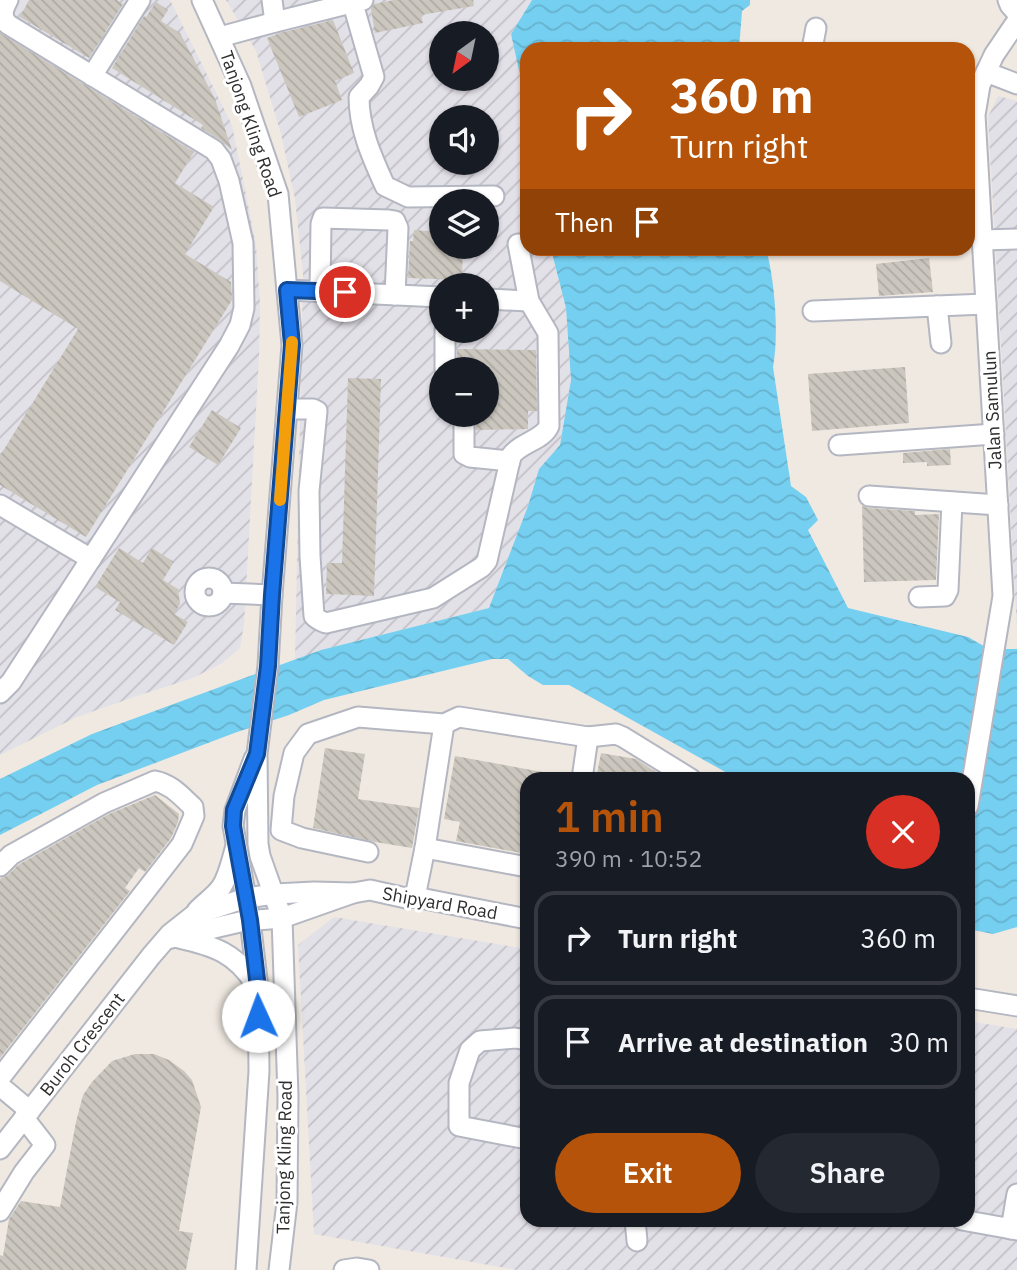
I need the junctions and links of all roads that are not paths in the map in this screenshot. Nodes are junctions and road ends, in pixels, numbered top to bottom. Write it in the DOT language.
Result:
graph roads {
  1 [pos="8,0"];
  2 [pos="140,0"];
  3 [pos="202,0"];
  4 [pos="272,0"];
  5 [pos="1008,0"];
  6 [pos="358,2"];
  7 [pos="1017,13"];
  8 [pos="1017,21"];
  9 [pos="275,22"];
  10 [pos="816,28"];
  11 [pos="220,37"];
  12 [pos="813,42"];
  13 [pos="1011,43"];
  14 [pos="986,72"];
  15 [pos="92,76"];
  16 [pos="1017,83"];
  17 [pos="975,115"];
  18 [pos="975,177"];
  19 [pos="429,197"];
  20 [pos="1017,239"];
  21 [pos="983,240"];
  22 [pos="518,244"];
  23 [pos="520,254"];
  24 [pos="520,256"];
  25 [pos="287,290"];
  26 [pos="320,291"];
  27 [pos="395,295"];
  28 [pos="429,296"];
  29 [pos="499,300"];
  30 [pos="529,301"];
  31 [pos="986,304"];
  32 [pos="937,306"];
  33 [pos="813,311"];
  34 [pos="941,343"];
  35 [pos="287,409"];
  36 [pos="464,427"];
  37 [pos="994,434"];
  38 [pos="839,445"];
  39 [pos="510,461"];
  40 [pos="869,496"];
  41 [pos="952,502"];
  42 [pos="0,505"];
  43 [pos="998,505"];
  44 [pos="90,559"];
  45 [pos="223,593"];
  46 [pos="272,595"];
  47 [pos="919,597"];
  48 [pos="0,693"];
  49 [pos="444,724"];
  50 [pos="588,737"];
  51 [pos="257,754"];
  52 [pos="583,772"];
  53 [pos="679,772"];
  54 [pos="974,772"];
  55 [pos="237,842"];
  56 [pos="425,848"];
  57 [pos="368,852"];
  58 [pos="0,866"];
  59 [pos="520,866"];
  60 [pos="354,893"];
  61 [pos="275,894"];
  62 [pos="415,897"];
  63 [pos="246,898"];
  64 [pos="194,915"];
  65 [pos="282,918"];
  66 [pos="520,918"];
  67 [pos="250,920"];
  68 [pos="171,939"];
  69 [pos="258,988"];
  70 [pos="975,999"];
  71 [pos="1017,1006"];
  72 [pos="520,1039"];
  73 [pos="0,1078"];
  74 [pos="0,1086"];
  75 [pos="27,1114"];
  76 [pos="520,1138"];
  77 [pos="4,1144"];
  78 [pos="32,1162"];
  79 [pos="1017,1194"];
  80 [pos="0,1211"];
  81 [pos="975,1222"];
  82 [pos="636,1227"];
  83 [pos="1014,1229"];
  84 [pos="637,1241"];
  85 [pos="246,1270"];
  86 [pos="279,1270"];
  87 [pos="344,1270"];
  88 [pos="369,1270"];
  1 -- 15 [label="street"];
  2 -- 15 [label="street"];
  3 -- 11 [label="street, Tanjong Kling Road"];
  4 -- 9 [label="street"];
  5 -- 7 [label="street"];
  6 -- 9 [label="street"];
  6 -- 19 [label="street"];
  8 -- 13 [label="street, Jalan Samulun"];
  9 -- 11 [label="street"];
  10 -- 12 [label="street"];
  11 -- 25 [label="street, Tanjong Kling Road"];
  13 -- 14 [label="street, Jalan Samulun"];
  14 -- 16 [label="street"];
  14 -- 17 [label="street, Jalan Samulun"];
  15 -- 44 [label="street"];
  18 -- 21 [label="street, Jalan Samulun"];
  20 -- 21 [label="street"];
  21 -- 31 [label="street, Jalan Samulun"];
  22 -- 23 [label="street"];
  24 -- 30 [label="street"];
  25 -- 26 [label="street"];
  25 -- 35 [label="street, Tanjong Kling Road"];
  26 -- 27 [label="street"];
  26 -- 27 [label="street"];
  27 -- 28 [label="street"];
  29 -- 30 [label="street"];
  30 -- 39 [label="street"];
  31 -- 32 [label="street"];
  31 -- 37 [label="street, Jalan Samulun"];
  32 -- 33 [label="street"];
  32 -- 34 [label="street"];
  35 -- 39 [label="street"];
  35 -- 46 [label="street, Tanjong Kling Road"];
  36 -- 39 [label="street"];
  37 -- 38 [label="street"];
  37 -- 43 [label="street, Jalan Samulun"];
  40 -- 41 [label="street"];
  41 -- 43 [label="street"];
  41 -- 47 [label="street"];
  42 -- 44 [label="street"];
  43 -- 54 [label="street, Jalan Samulun"];
  44 -- 48 [label="street"];
  45 -- 46 [label="street"];
  46 -- 51 [label="street, Tanjong Kling Road"];
  49 -- 50 [label="street"];
  49 -- 56 [label="street"];
  49 -- 57 [label="street"];
  50 -- 52 [label="street"];
  50 -- 53 [label="street"];
  51 -- 55 [label="street, Tanjong Kling Road"];
  51 -- 61 [label="street, Tanjong Kling Road"];
  55 -- 63 [label="street, Tanjong Kling Road"];
  55 -- 64 [label="street"];
  56 -- 59 [label="street"];
  56 -- 62 [label="street"];
  58 -- 73 [label="street"];
  60 -- 61 [label="street, Shipyard Road"];
  60 -- 62 [label="street, Shipyard Road"];
  60 -- 65 [label="street, Shipyard Road"];
  61 -- 63 [label="street, Shipyard Road"];
  61 -- 65 [label="street, Tanjong Kling Road"];
  62 -- 66 [label="street, Shipyard Road"];
  63 -- 64 [label="street, Buroh Crescent"];
  63 -- 67 [label="street, Tanjong Kling Road"];
  64 -- 68 [label="street, Buroh Crescent"];
  65 -- 67 [label="street, Shipyard Road"];
  65 -- 86 [label="street, Tanjong Kling Road"];
  67 -- 68 [label="street"];
  67 -- 69 [label="street, Tanjong Kling Road"];
  68 -- 69 [label="street"];
  68 -- 75 [label="street, Buroh Crescent"];
  69 -- 85 [label="street, Tanjong Kling Road"];
  70 -- 71 [label="street"];
  72 -- 76 [label="street"];
  74 -- 75 [label="street"];
  75 -- 77 [label="street, Buroh Crescent"];
  75 -- 78 [label="street"];
  77 -- 78 [label="street"];
  78 -- 80 [label="street"];
  79 -- 83 [label="street"];
  81 -- 83 [label="street"];
  82 -- 84 [label="street"];
  87 -- 88 [label="street"];
}
